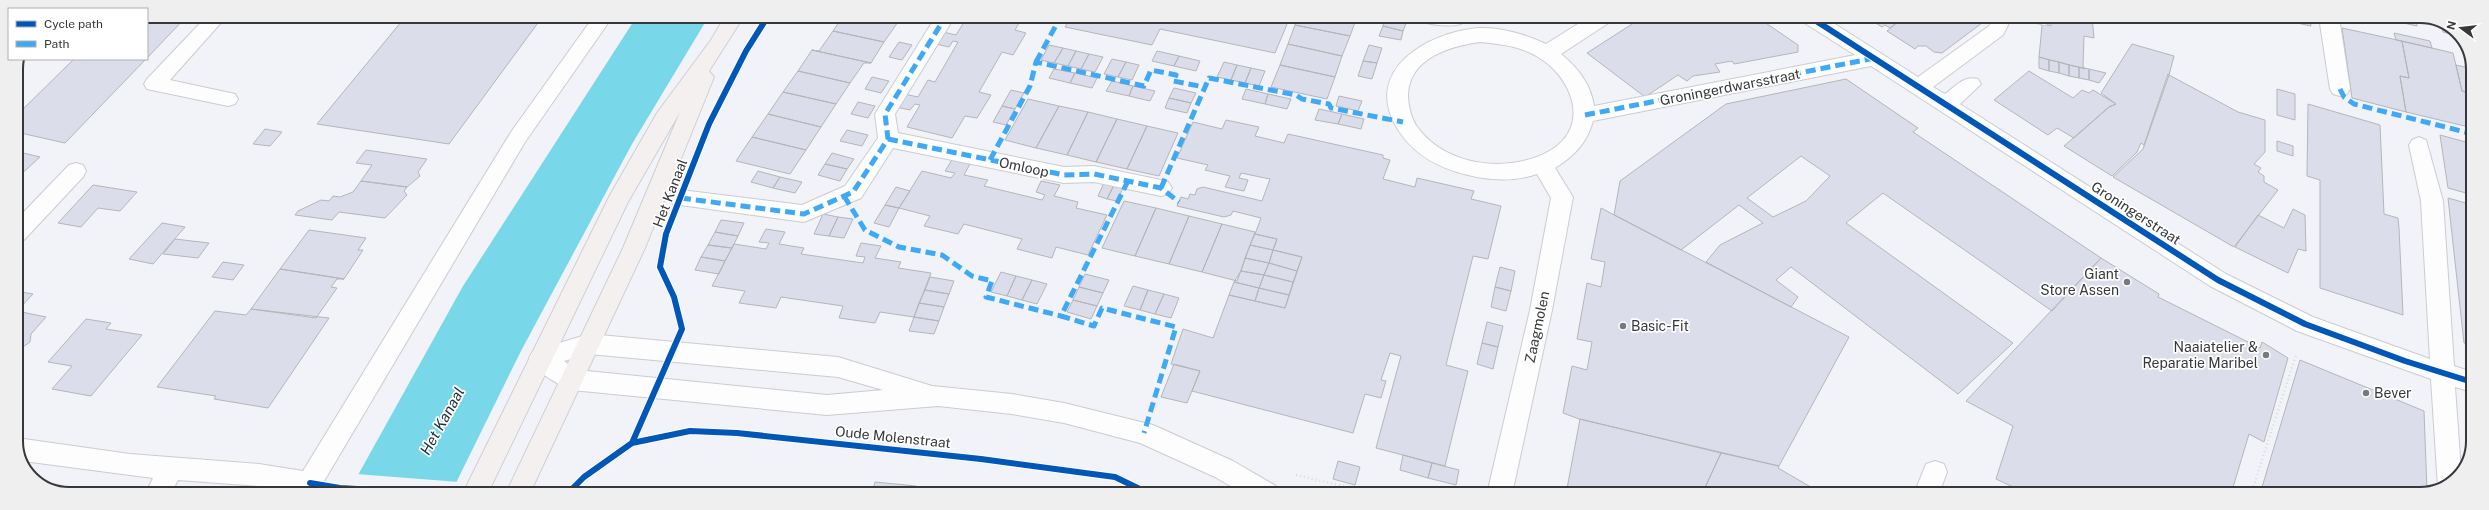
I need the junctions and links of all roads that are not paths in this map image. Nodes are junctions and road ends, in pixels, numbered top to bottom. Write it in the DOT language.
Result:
graph roads {
  1 [pos="211,23"];
  2 [pos="599,23"];
  3 [pos="731,23"];
  4 [pos="942,23"];
  5 [pos="1594,23"];
  6 [pos="1820,23"];
  7 [pos="2000,23"];
  8 [pos="2330,23"];
  9 [pos="1457,24"];
  10 [pos="718,45"];
  11 [pos="1547,53"];
  12 [pos="1875,58"];
  13 [pos="1971,84"];
  14 [pos="1919,87"];
  15 [pos="2340,89"];
  16 [pos="228,99"];
  17 [pos="1947,104"];
  18 [pos="1585,115"];
  19 [pos="888,139"];
  20 [pos="2419,145"];
  21 [pos="1542,165"];
  22 [pos="76,170"];
  23 [pos="1161,188"];
  24 [pos="682,198"];
  25 [pos="23,227"];
  26 [pos="589,344"];
  27 [pos="541,358"];
  28 [pos="2444,374"];
  29 [pos="572,380"];
  30 [pos="2466,380"];
  31 [pos="938,396"];
  32 [pos="24,451"];
  33 [pos="172,467"];
  34 [pos="2449,476"];
  35 [pos="161,487"];
  36 [pos="303,487"];
  37 [pos="308,487"];
  38 [pos="478,487"];
  39 [pos="521,487"];
  40 [pos="1256,487"];
  41 [pos="1501,487"];
  1 -- 16 [label="street"];
  2 -- 37 [label="street"];
  3 -- 10 [label="main road, Het Kanaal"];
  4 -- 19 [label="street"];
  5 -- 11 [label="street"];
  6 -- 12 [label="street, Groningerstraat"];
  7 -- 14 [label="street"];
  8 -- 15 [label="street"];
  9 -- 11 [label="street"];
  9 -- 21 [label="street"];
  10 -- 26 [label="main road, Het Kanaal"];
  10 -- 27 [label="main road, Het Kanaal"];
  11 -- 18 [label="street"];
  12 -- 14 [label="street, Groningerstraat"];
  12 -- 18 [label="street, Groningerdwarsstraat"];
  13 -- 17 [label="street"];
  14 -- 17 [label="street, Groningerstraat"];
  17 -- 28 [label="street, Groningerstraat"];
  18 -- 21 [label="street"];
  19 -- 23 [label="street, Omloop"];
  19 -- 24 [label="street"];
  20 -- 28 [label="street"];
  21 -- 41 [label="street, Zaagmolen"];
  22 -- 25 [label="street"];
  26 -- 27 [label="street, Oude Molenstraat"];
  26 -- 29 [label="main road, Het Kanaal"];
  26 -- 31 [label="street, Oude Molenstraat"];
  27 -- 29 [label="street, Oude Molenstraat"];
  27 -- 38 [label="main road, Het Kanaal"];
  28 -- 30 [label="street, Groningerstraat"];
  28 -- 34 [label="street"];
  29 -- 31 [label="street, Oude Molenstraat"];
  29 -- 39 [label="main road, Het Kanaal"];
  31 -- 40 [label="street, Oude Molenstraat"];
  32 -- 33 [label="street"];
  33 -- 35 [label="street"];
  33 -- 36 [label="street"];
}
